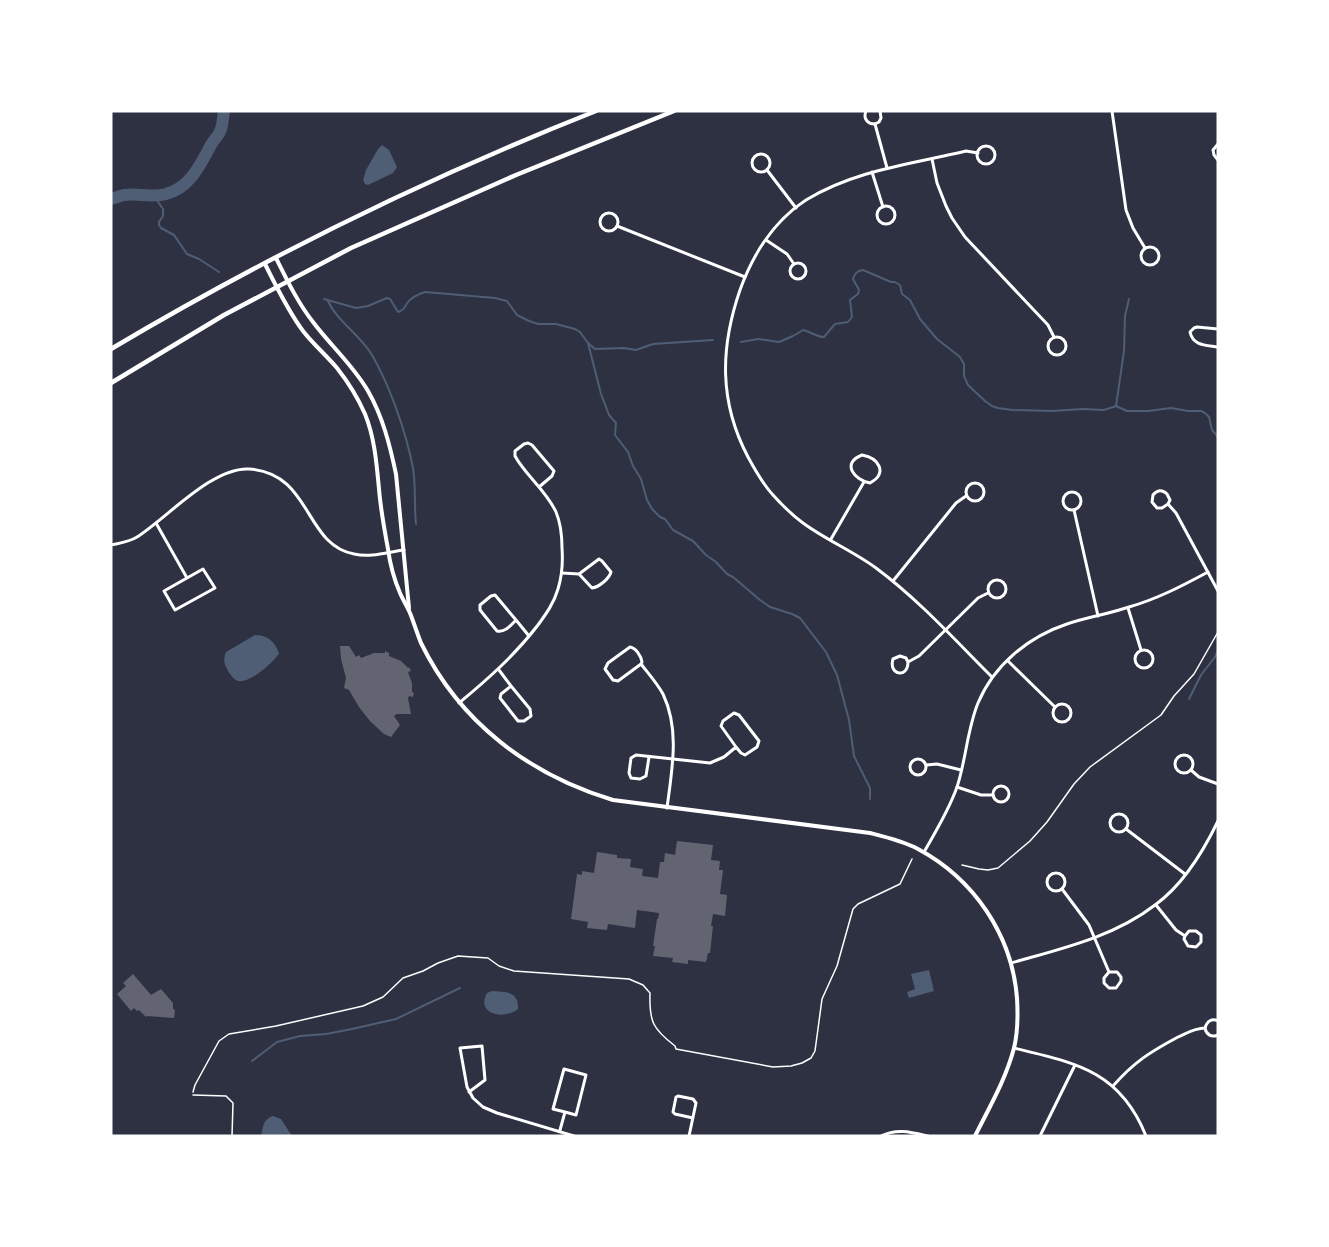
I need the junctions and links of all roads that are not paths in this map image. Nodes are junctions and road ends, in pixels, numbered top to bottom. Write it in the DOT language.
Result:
graph roads {
  1 [pos="596,111"];
  2 [pos="674,111"];
  3 [pos="866,111"];
  4 [pos="880,111"];
  5 [pos="1112,111"];
  6 [pos="875,124"];
  7 [pos="1218,144"];
  8 [pos="978,153"];
  9 [pos="932,159"];
  10 [pos="1218,160"];
  11 [pos="887,168"];
  12 [pos="767,170"];
  13 [pos="872,172"];
  14 [pos="883,207"];
  15 [pos="796,208"];
  16 [pos="617,226"];
  17 [pos="766,239"];
  18 [pos="1145,248"];
  19 [pos="276,258"];
  20 [pos="265,264"];
  21 [pos="794,264"];
  22 [pos="745,277"];
  23 [pos="288,281"];
  24 [pos="277,286"];
  25 [pos="1218,329"];
  26 [pos="1054,337"];
  27 [pos="1218,347"];
  28 [pos="111,349"];
  29 [pos="111,383"];
  30 [pos="864,482"];
  31 [pos="540,487"];
  32 [pos="966,496"];
  33 [pos="1168,504"];
  34 [pos="1074,510"];
  35 [pos="156,523"];
  36 [pos="831,539"];
  37 [pos="111,545"];
  38 [pos="404,550"];
  39 [pos="388,552"];
  40 [pos="1208,572"];
  41 [pos="562,573"];
  42 [pos="579,574"];
  43 [pos="187,578"];
  44 [pos="893,581"];
  45 [pos="1218,591"];
  46 [pos="988,593"];
  47 [pos="1128,608"];
  48 [pos="410,612"];
  49 [pos="1098,616"];
  50 [pos="516,620"];
  51 [pos="945,630"];
  52 [pos="529,636"];
  53 [pos="1142,651"];
  54 [pos="1008,661"];
  55 [pos="908,662"];
  56 [pos="641,664"];
  57 [pos="498,670"];
  58 [pos="992,677"];
  59 [pos="511,686"];
  60 [pos="459,703"];
  61 [pos="1055,707"];
  62 [pos="736,747"];
  63 [pos="648,757"];
  64 [pos="673,760"];
  65 [pos="926,765"];
  66 [pos="961,770"];
  67 [pos="1191,770"];
  68 [pos="1218,784"];
  69 [pos="957,787"];
  70 [pos="993,795"];
  71 [pos="667,808"];
  72 [pos="1218,821"];
  73 [pos="1126,828"];
  74 [pos="924,853"];
  75 [pos="1185,874"];
  76 [pos="1062,889"];
  77 [pos="1156,905"];
  78 [pos="1185,936"];
  79 [pos="1095,937"];
  80 [pos="1011,963"];
  81 [pos="1109,972"];
  82 [pos="1218,1021"];
  83 [pos="1205,1028"];
  84 [pos="1218,1035"];
  85 [pos="1014,1048"];
  86 [pos="1075,1065"];
  87 [pos="1113,1086"];
  88 [pos="469,1092"];
  89 [pos="193,1095"];
  90 [pos="565,1112"];
  91 [pos="693,1118"];
  92 [pos="560,1131"];
  93 [pos="232,1136"];
  94 [pos="574,1136"];
  95 [pos="689,1136"];
  96 [pos="881,1136"];
  97 [pos="928,1136"];
  98 [pos="975,1136"];
  99 [pos="1040,1136"];
  100 [pos="1146,1136"];
  1 -- 19 [label="main road"];
  2 -- 23 [label="main road"];
  3 -- 6 [label="street"];
  4 -- 6 [label="street"];
  5 -- 18 [label="street"];
  6 -- 11 [label="street"];
  7 -- 10 [label="street"];
  8 -- 8 [label="street"];
  8 -- 9 [label="street"];
  9 -- 11 [label="street"];
  9 -- 26 [label="street"];
  11 -- 13 [label="street"];
  12 -- 12 [label="street"];
  12 -- 15 [label="street"];
  13 -- 14 [label="street"];
  13 -- 15 [label="street"];
  14 -- 14 [label="street"];
  15 -- 17 [label="street"];
  16 -- 16 [label="street"];
  16 -- 22 [label="street"];
  17 -- 21 [label="street"];
  17 -- 22 [label="street"];
  18 -- 18 [label="street"];
  19 -- 20 [label="main road"];
  19 -- 23 [label="street"];
  20 -- 24 [label="street"];
  20 -- 28 [label="main road"];
  21 -- 21 [label="street"];
  22 -- 36 [label="street"];
  23 -- 24 [label="main road"];
  23 -- 38 [label="street"];
  24 -- 29 [label="main road"];
  24 -- 39 [label="street"];
  25 -- 27 [label="street"];
  26 -- 26 [label="street"];
  30 -- 30 [label="street"];
  30 -- 36 [label="street"];
  31 -- 31 [label="street"];
  31 -- 41 [label="street"];
  32 -- 32 [label="street"];
  32 -- 44 [label="street"];
  33 -- 33 [label="street"];
  33 -- 40 [label="street"];
  34 -- 34 [label="street"];
  34 -- 49 [label="street"];
  35 -- 37 [label="street"];
  35 -- 39 [label="street"];
  35 -- 43 [label="street"];
  36 -- 44 [label="street"];
  38 -- 39 [label="street"];
  38 -- 48 [label="street"];
  39 -- 48 [label="street"];
  40 -- 45 [label="street"];
  40 -- 47 [label="street"];
  41 -- 42 [label="street"];
  41 -- 52 [label="street"];
  42 -- 42 [label="street"];
  43 -- 43 [label="street"];
  44 -- 51 [label="street"];
  46 -- 46 [label="street"];
  46 -- 51 [label="street"];
  47 -- 49 [label="street"];
  47 -- 53 [label="street"];
  48 -- 60 [label="street"];
  49 -- 54 [label="street"];
  50 -- 50 [label="street"];
  50 -- 52 [label="street"];
  51 -- 55 [label="street"];
  51 -- 58 [label="street"];
  52 -- 57 [label="street"];
  53 -- 53 [label="street"];
  54 -- 58 [label="street"];
  54 -- 61 [label="street"];
  55 -- 55 [label="street"];
  56 -- 56 [label="street"];
  56 -- 64 [label="street"];
  57 -- 59 [label="street"];
  57 -- 60 [label="street"];
  58 -- 66 [label="street"];
  59 -- 59 [label="street"];
  60 -- 71 [label="street"];
  61 -- 61 [label="street"];
  62 -- 62 [label="street"];
  62 -- 64 [label="street"];
  63 -- 63 [label="street"];
  63 -- 64 [label="street"];
  64 -- 71 [label="street"];
  65 -- 65 [label="street"];
  65 -- 66 [label="street"];
  66 -- 69 [label="street"];
  67 -- 67 [label="street"];
  67 -- 68 [label="street"];
  69 -- 70 [label="street"];
  69 -- 74 [label="street"];
  70 -- 70 [label="street"];
  71 -- 74 [label="street"];
  72 -- 75 [label="street"];
  73 -- 73 [label="street"];
  73 -- 75 [label="street"];
  74 -- 80 [label="street"];
  75 -- 77 [label="street"];
  76 -- 76 [label="street"];
  76 -- 79 [label="street"];
  77 -- 78 [label="street"];
  77 -- 79 [label="street"];
  78 -- 78 [label="street"];
  79 -- 80 [label="street"];
  79 -- 81 [label="street"];
  80 -- 85 [label="street"];
  81 -- 81 [label="street"];
  82 -- 83 [label="street"];
  83 -- 84 [label="street"];
  83 -- 87 [label="street"];
  85 -- 86 [label="street"];
  85 -- 98 [label="street"];
  86 -- 87 [label="street"];
  86 -- 99 [label="street"];
  87 -- 100 [label="street"];
  88 -- 88 [label="street"];
  88 -- 92 [label="street"];
  89 -- 93 [label="lane"];
  90 -- 90 [label="street"];
  90 -- 92 [label="street"];
  91 -- 91 [label="street"];
  91 -- 95 [label="street"];
  92 -- 94 [label="street"];
  96 -- 97 [label="street"];
}
